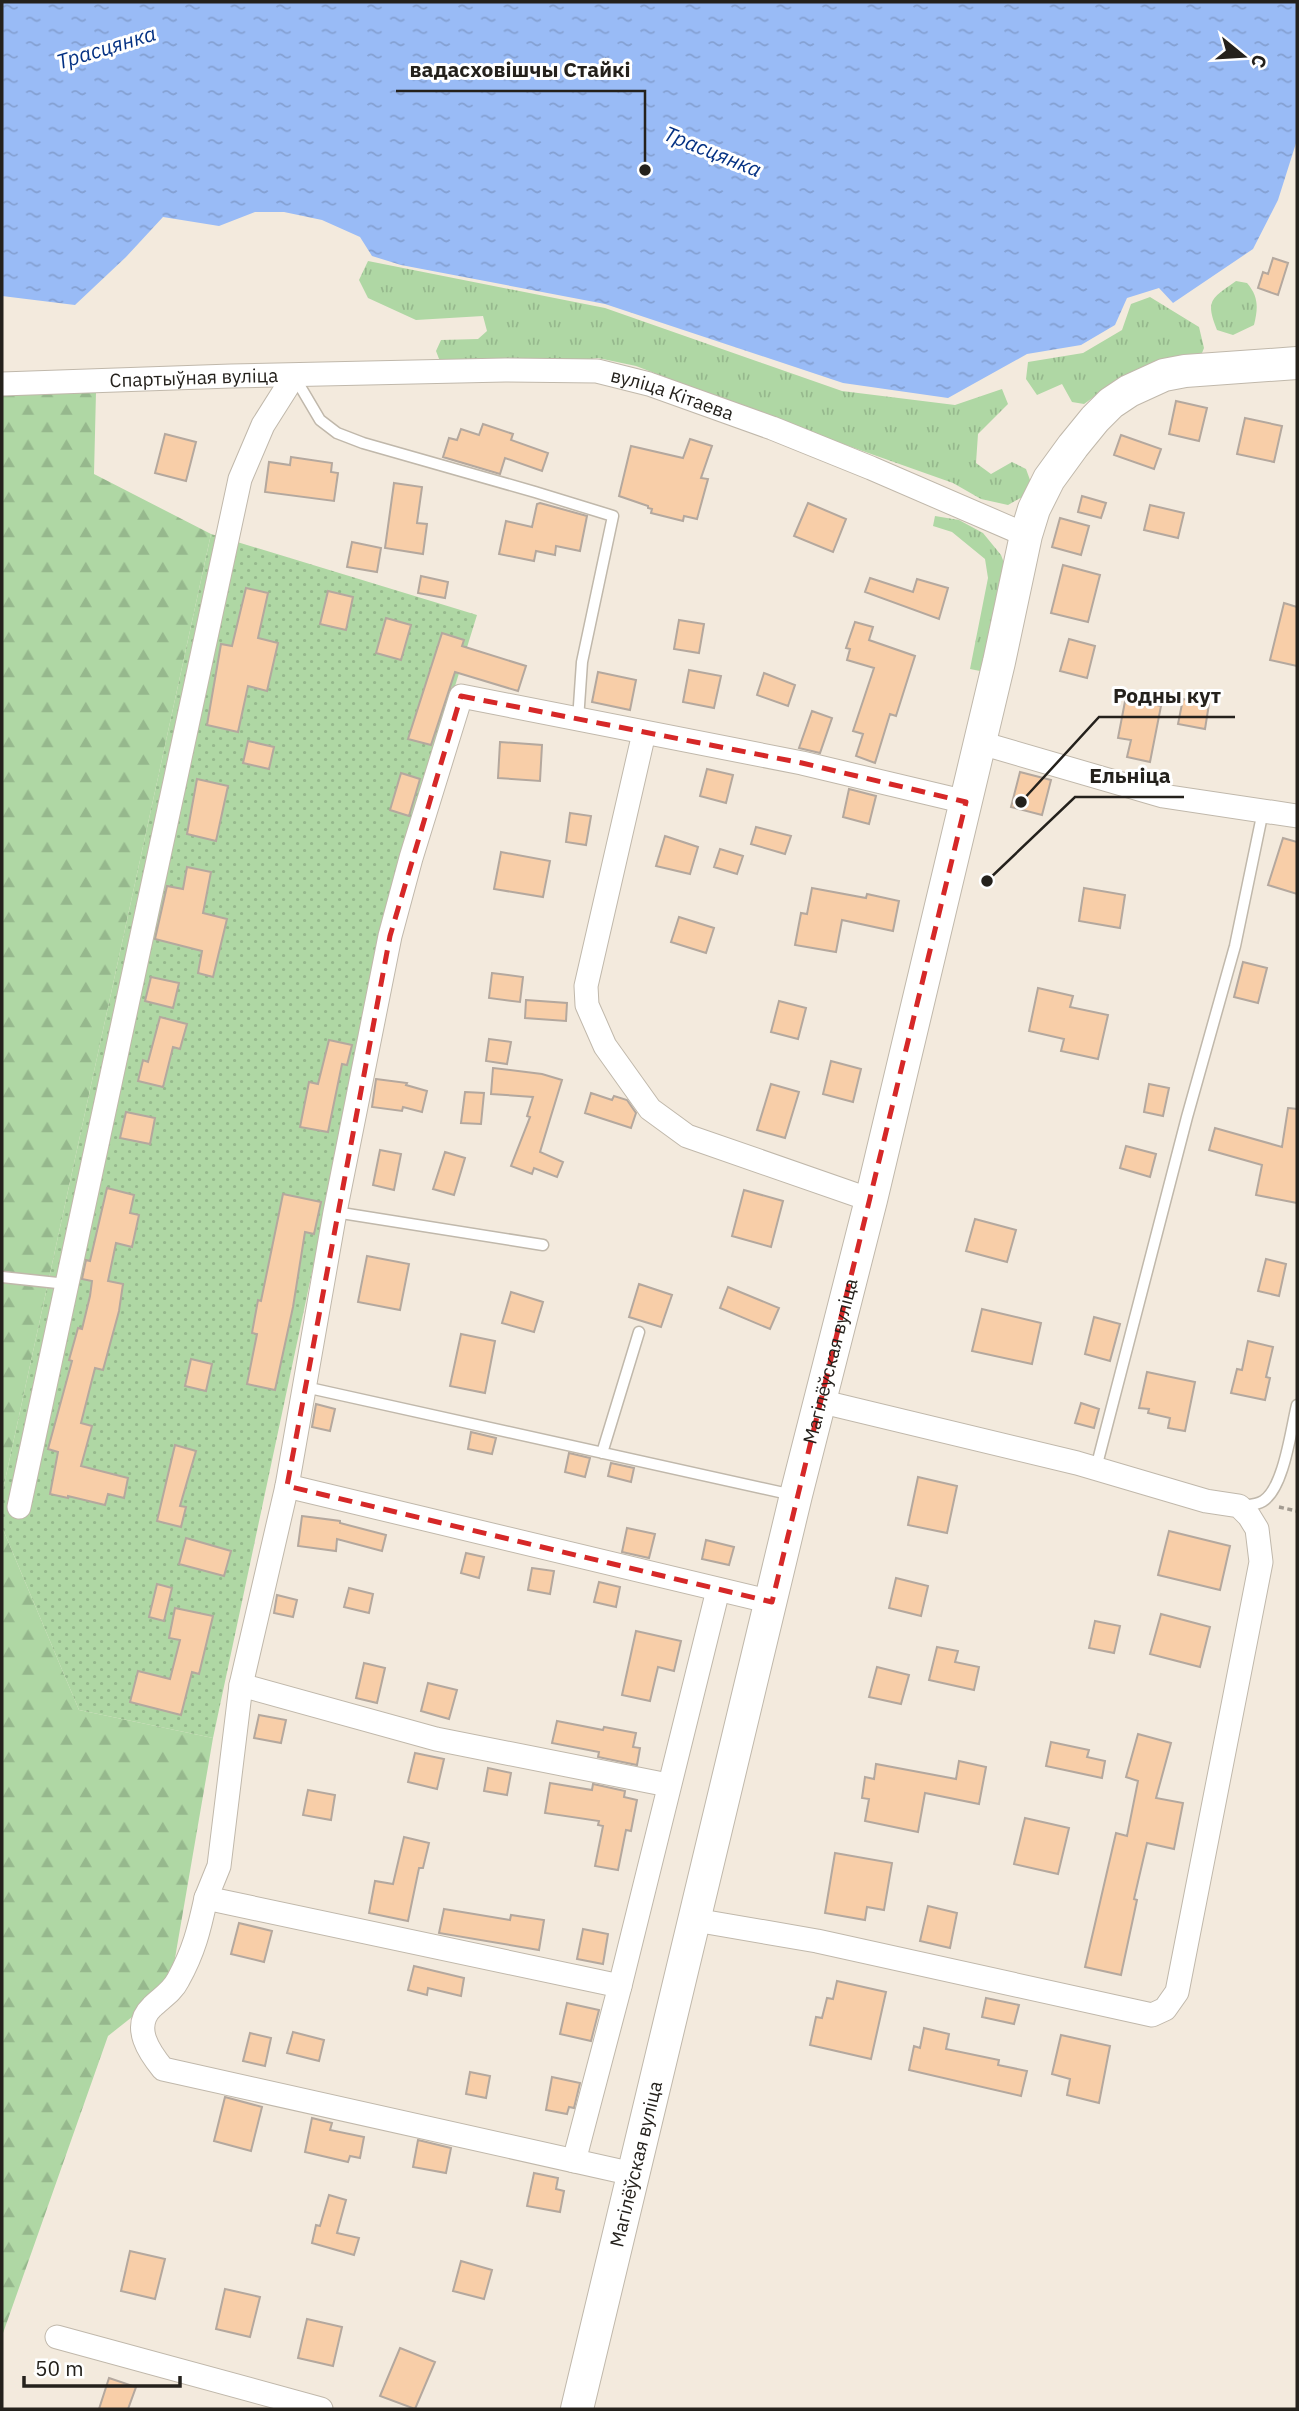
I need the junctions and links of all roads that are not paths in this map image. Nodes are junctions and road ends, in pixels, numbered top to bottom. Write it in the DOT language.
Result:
graph roads {
  1 [pos="1297,363"];
  2 [pos="294,376"];
  3 [pos="2,384"];
  4 [pos="1026,535"];
  5 [pos="578,720"];
  6 [pos="644,733"];
  7 [pos="981,743"];
  8 [pos="966,802"];
  9 [pos="1263,811"];
  10 [pos="1297,816"];
  11 [pos="872,1200"];
  12 [pos="335,1212"];
  13 [pos="543,1245"];
  14 [pos="2,1277"];
  15 [pos="67,1284"];
  16 [pos="639,1332"];
  17 [pos="305,1387"];
  18 [pos="819,1401"];
  19 [pos="1297,1405"];
  20 [pos="602,1453"];
  21 [pos="1096,1468"];
  22 [pos="287,1486"];
  23 [pos="796,1496"];
  24 [pos="1239,1506"];
  25 [pos="19,1507"];
  26 [pos="718,1590"];
  27 [pos="772,1602"];
  28 [pos="241,1685"];
  29 [pos="668,1785"];
  30 [pos="206,1898"];
  31 [pos="695,1920"];
  32 [pos="620,1986"];
  33 [pos="574,2161"];
  34 [pos="633,2174"];
  35 [pos="57,2337"];
  36 [pos="321,2409"];
  37 [pos="577,2409"];
  1 -- 4 [label="main road"];
  2 -- 3 [label="street, Спартыўная вуліца"];
  2 -- 4 [label="street, вуліца Кітаева"];
  2 -- 5 [label="lane"];
  2 -- 15 [label="street"];
  4 -- 7 [label="main road"];
  5 -- 6 [label="street"];
  5 -- 12 [label="street"];
  6 -- 8 [label="street"];
  6 -- 11 [label="street"];
  7 -- 8 [label="main road"];
  7 -- 9 [label="street"];
  8 -- 11 [label="main road, Магілёўская вуліца"];
  9 -- 10 [label="street"];
  9 -- 21 [label="lane"];
  11 -- 18 [label="main road, Магілёўская вуліца"];
  12 -- 13 [label="lane"];
  12 -- 17 [label="street"];
  14 -- 15 [label="lane"];
  15 -- 25 [label="street"];
  16 -- 20 [label="lane"];
  17 -- 20 [label="lane"];
  17 -- 22 [label="street"];
  18 -- 21 [label="street"];
  18 -- 23 [label="main road, Магілёўская вуліца"];
  19 -- 24 [label="lane"];
  20 -- 23 [label="lane"];
  21 -- 24 [label="street"];
  22 -- 26 [label="street"];
  22 -- 28 [label="street"];
  23 -- 27 [label="main road, Магілёўская вуліца"];
  24 -- 31 [label="street"];
  26 -- 27 [label="street"];
  26 -- 29 [label="street"];
  27 -- 31 [label="main road, Магілёўская вуліца"];
  28 -- 29 [label="street"];
  28 -- 30 [label="street"];
  29 -- 32 [label="street"];
  30 -- 32 [label="street"];
  30 -- 33 [label="street"];
  31 -- 34 [label="main road, Магілёўская вуліца"];
  32 -- 33 [label="street"];
  33 -- 34 [label="street"];
  34 -- 37 [label="main road, Магілёўская вуліца"];
  35 -- 36 [label="street"];
}
